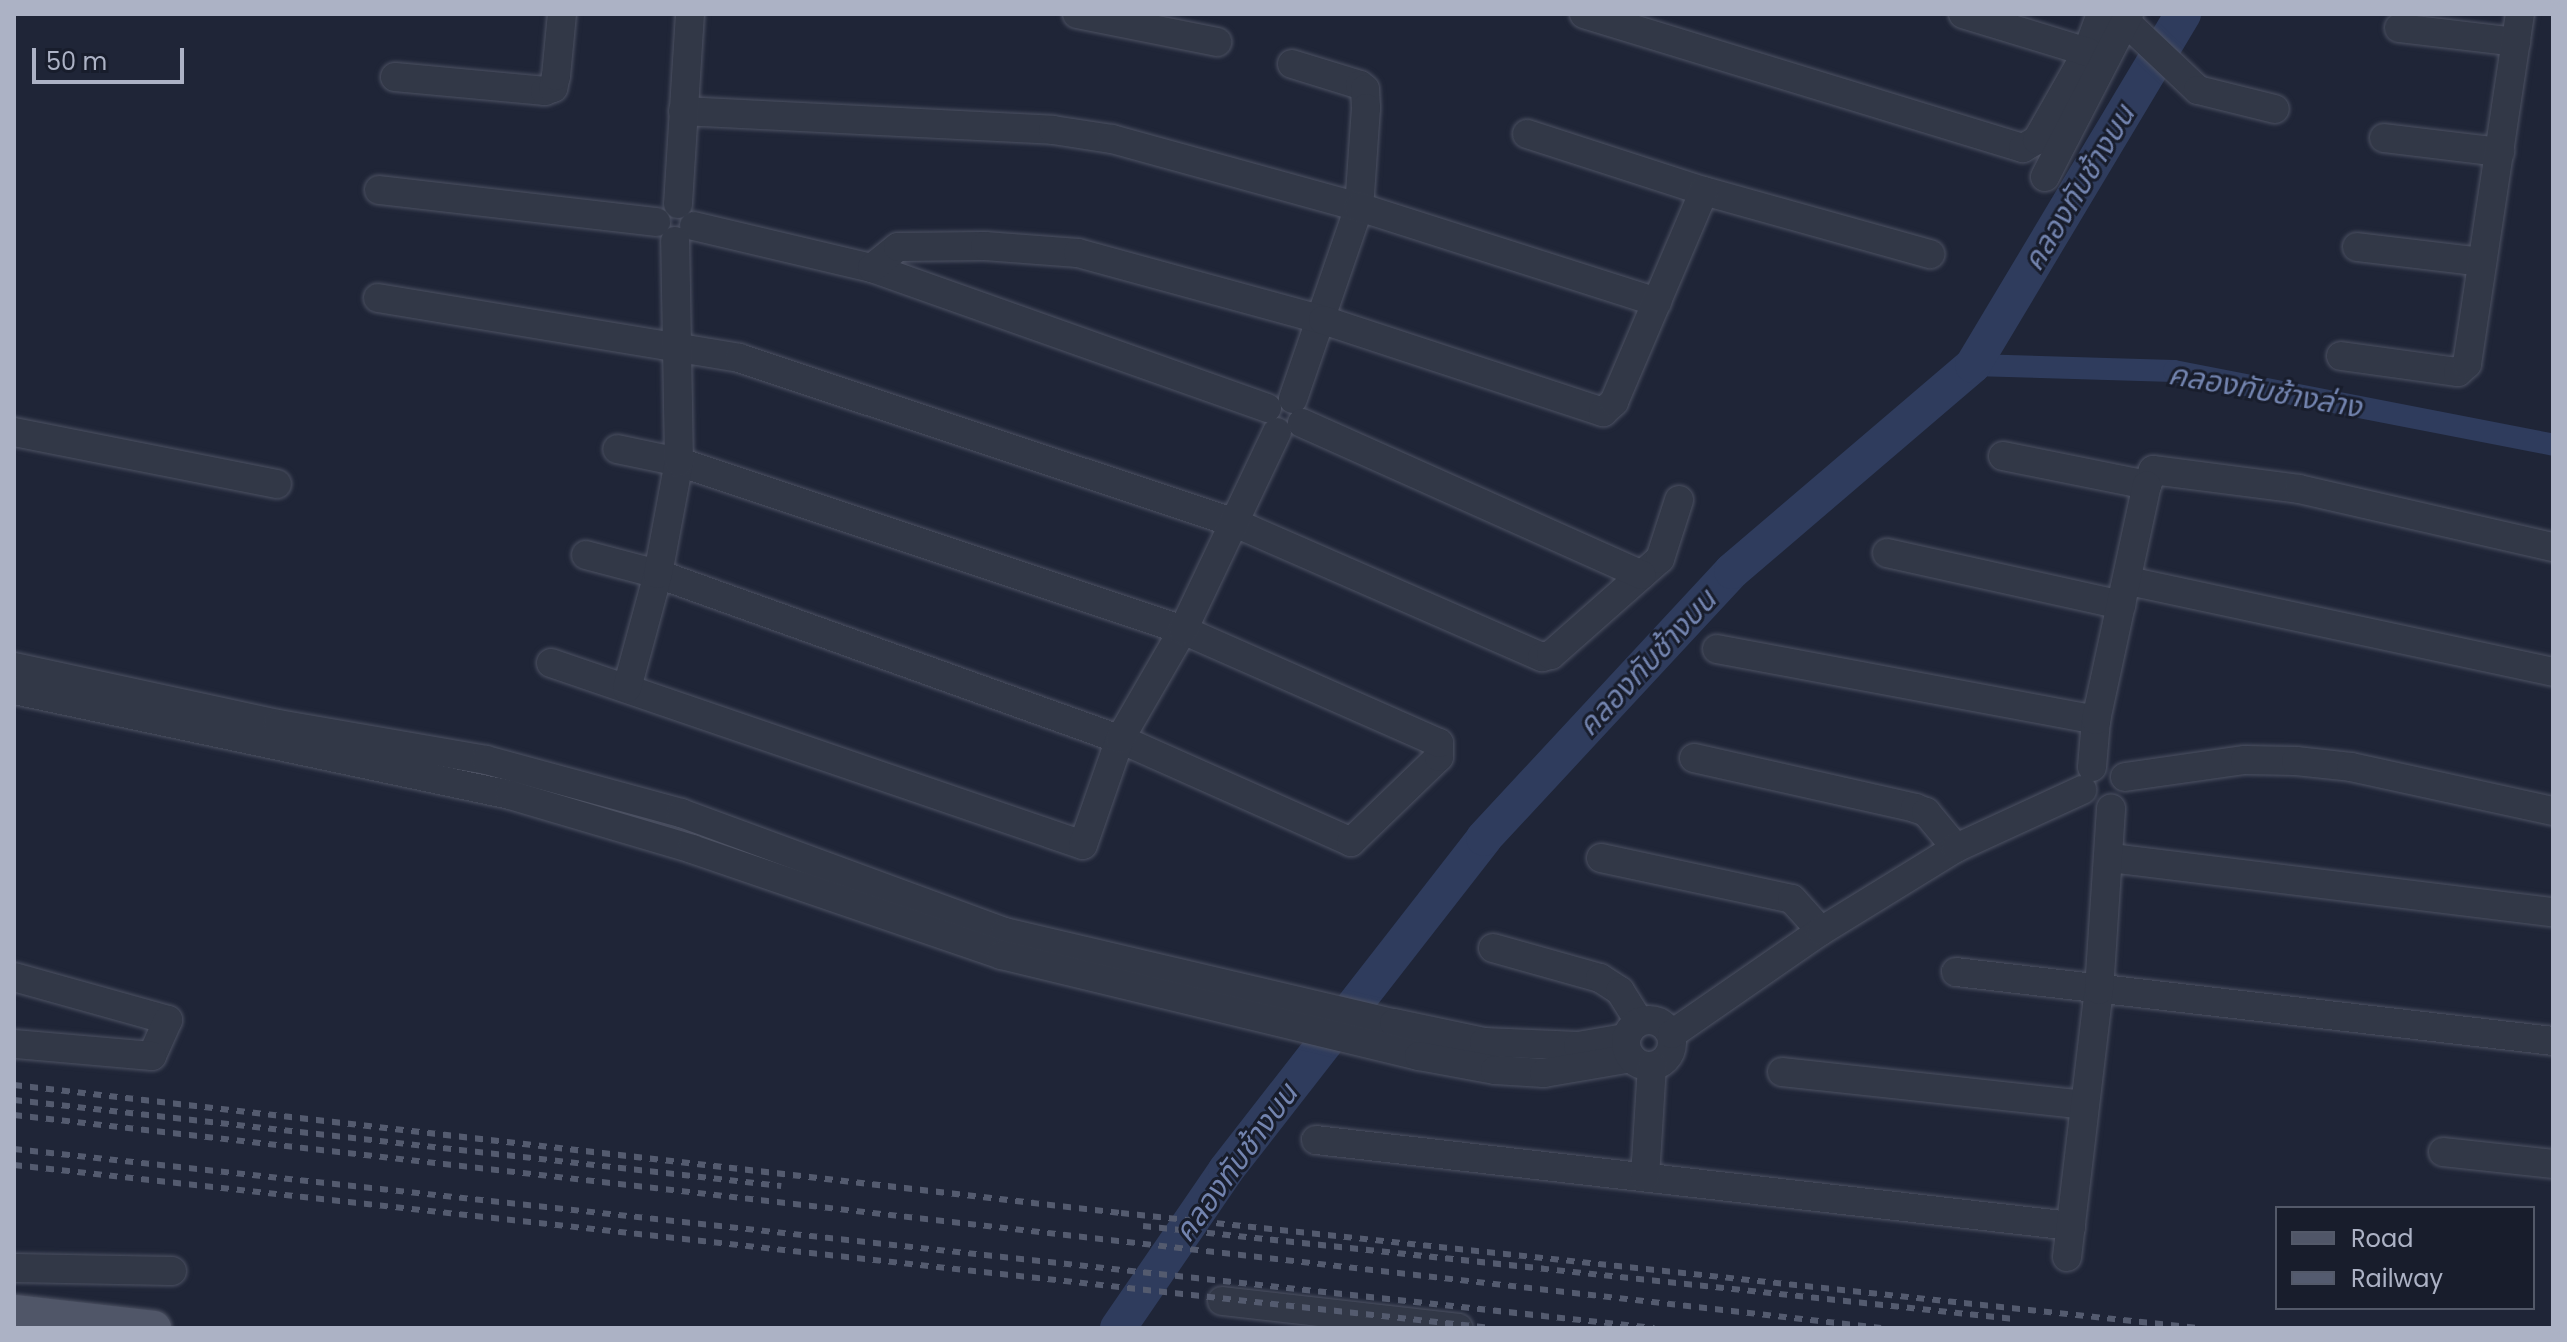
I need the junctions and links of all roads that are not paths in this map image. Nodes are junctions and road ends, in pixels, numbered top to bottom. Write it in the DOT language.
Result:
graph roads {
  1 [pos="562,14"];
  2 [pos="690,14"];
  3 [pos="1077,14"];
  4 [pos="1584,14"];
  5 [pos="1963,14"];
  6 [pos="2520,14"];
  7 [pos="2124,20"];
  8 [pos="2399,28"];
  9 [pos="1217,42"];
  10 [pos="2516,42"];
  11 [pos="2087,52"];
  12 [pos="1292,64"];
  13 [pos="395,77"];
  14 [pos="2275,109"];
  15 [pos="683,111"];
  16 [pos="1527,134"];
  17 [pos="2384,138"];
  18 [pos="2500,152"];
  19 [pos="2045,177"];
  20 [pos="379,190"];
  21 [pos="1704,191"];
  22 [pos="1359,207"];
  23 [pos="676,223"];
  24 [pos="2357,247"];
  25 [pos="1930,254"];
  26 [pos="2482,262"];
  27 [pos="872,268"];
  28 [pos="378,298"];
  29 [pos="1657,302"];
  30 [pos="1323,320"];
  31 [pos="673,346"];
  32 [pos="2341,356"];
  33 [pos="1285,416"];
  34 [pos="14,432"];
  35 [pos="617,449"];
  36 [pos="2003,456"];
  37 [pos="679,462"];
  38 [pos="277,484"];
  39 [pos="2147,485"];
  40 [pos="1679,500"];
  41 [pos="1235,523"];
  42 [pos="2553,547"];
  43 [pos="1887,553"];
  44 [pos="586,555"];
  45 [pos="658,574"];
  46 [pos="1642,575"];
  47 [pos="2125,593"];
  48 [pos="1183,630"];
  49 [pos="1717,649"];
  50 [pos="551,663"];
  51 [pos="14,667"];
  52 [pos="2553,672"];
  53 [pos="627,688"];
  54 [pos="14,690"];
  55 [pos="2096,720"];
  56 [pos="1120,739"];
  57 [pos="325,743"];
  58 [pos="1694,758"];
  59 [pos="2125,777"];
  60 [pos="2087,778"];
  61 [pos="2111,808"];
  62 [pos="2553,811"];
  63 [pos="701,820"];
  64 [pos="1956,848"];
  65 [pos="692,849"];
  66 [pos="1601,858"];
  67 [pos="2111,858"];
  68 [pos="2553,912"];
  69 [pos="1821,931"];
  70 [pos="1493,948"];
  71 [pos="1054,956"];
  72 [pos="1956,972"];
  73 [pos="14,977"];
  74 [pos="2099,990"];
  75 [pos="1672,1034"];
  76 [pos="1386,1035"];
  77 [pos="2553,1041"];
  78 [pos="14,1044"];
  79 [pos="1637,1046"];
  80 [pos="1782,1072"];
  81 [pos="2084,1105"];
  82 [pos="1316,1140"];
  83 [pos="2443,1152"];
  84 [pos="2553,1164"];
  85 [pos="1645,1177"];
  86 [pos="2071,1226"];
  87 [pos="2067,1257"];
  88 [pos="14,1268"];
  89 [pos="172,1271"];
  90 [pos="1222,1301"];
  91 [pos="14,1312"];
  92 [pos="154,1328"];
  93 [pos="1458,1328"];
  1 -- 13 [label="street"];
  2 -- 15 [label="street"];
  3 -- 9 [label="street"];
  4 -- 11 [label="street"];
  5 -- 11 [label="street"];
  6 -- 10 [label="street"];
  7 -- 11 [label="street"];
  7 -- 14 [label="street"];
  7 -- 19 [label="street"];
  8 -- 10 [label="street"];
  10 -- 18 [label="street"];
  12 -- 22 [label="street"];
  15 -- 22 [label="street"];
  15 -- 23 [label="street"];
  16 -- 21 [label="street"];
  17 -- 18 [label="street"];
  18 -- 26 [label="street"];
  20 -- 23 [label="street"];
  21 -- 25 [label="street"];
  21 -- 29 [label="street"];
  22 -- 29 [label="street"];
  22 -- 30 [label="street"];
  23 -- 27 [label="street"];
  23 -- 31 [label="street"];
  24 -- 26 [label="street"];
  26 -- 32 [label="street"];
  27 -- 30 [label="street"];
  27 -- 33 [label="street"];
  28 -- 31 [label="street"];
  29 -- 30 [label="street"];
  30 -- 33 [label="street"];
  31 -- 37 [label="street"];
  31 -- 41 [label="street"];
  33 -- 41 [label="street"];
  33 -- 46 [label="street"];
  34 -- 38 [label="street"];
  35 -- 37 [label="street"];
  36 -- 39 [label="street"];
  37 -- 45 [label="street"];
  37 -- 48 [label="street"];
  39 -- 42 [label="street"];
  39 -- 47 [label="street"];
  40 -- 46 [label="street"];
  41 -- 46 [label="street"];
  41 -- 48 [label="street"];
  43 -- 47 [label="street"];
  44 -- 45 [label="street"];
  45 -- 53 [label="street"];
  45 -- 56 [label="street"];
  47 -- 52 [label="street"];
  47 -- 55 [label="street"];
  48 -- 56 [label="street"];
  48 -- 56 [label="street"];
  49 -- 55 [label="street"];
  50 -- 53 [label="street"];
  51 -- 57 [label="street"];
  53 -- 56 [label="street"];
  54 -- 57 [label="street"];
  55 -- 60 [label="street"];
  57 -- 63 [label="street"];
  57 -- 65 [label="street"];
  58 -- 64 [label="street"];
  59 -- 60 [label="street"];
  59 -- 61 [label="street"];
  59 -- 62 [label="street"];
  60 -- 61 [label="street"];
  60 -- 64 [label="street"];
  61 -- 67 [label="street"];
  63 -- 65 [label="street"];
  63 -- 71 [label="street"];
  64 -- 69 [label="street"];
  65 -- 71 [label="street"];
  66 -- 69 [label="street"];
  67 -- 68 [label="street"];
  67 -- 74 [label="street"];
  69 -- 75 [label="street"];
  70 -- 79 [label="street"];
  71 -- 76 [label="street"];
  71 -- 76 [label="street"];
  72 -- 74 [label="street"];
  73 -- 78 [label="street"];
  74 -- 77 [label="street"];
  74 -- 81 [label="street"];
  75 -- 79 [label="street"];
  75 -- 79 [label="street"];
  76 -- 79 [label="street"];
  79 -- 85 [label="street"];
  80 -- 81 [label="street"];
  81 -- 86 [label="street"];
  82 -- 85 [label="street"];
  83 -- 84 [label="street"];
  85 -- 86 [label="street"];
  86 -- 87 [label="street"];
  88 -- 89 [label="street"];
  90 -- 93 [label="street"];
  91 -- 92 [label="main road"];
}
